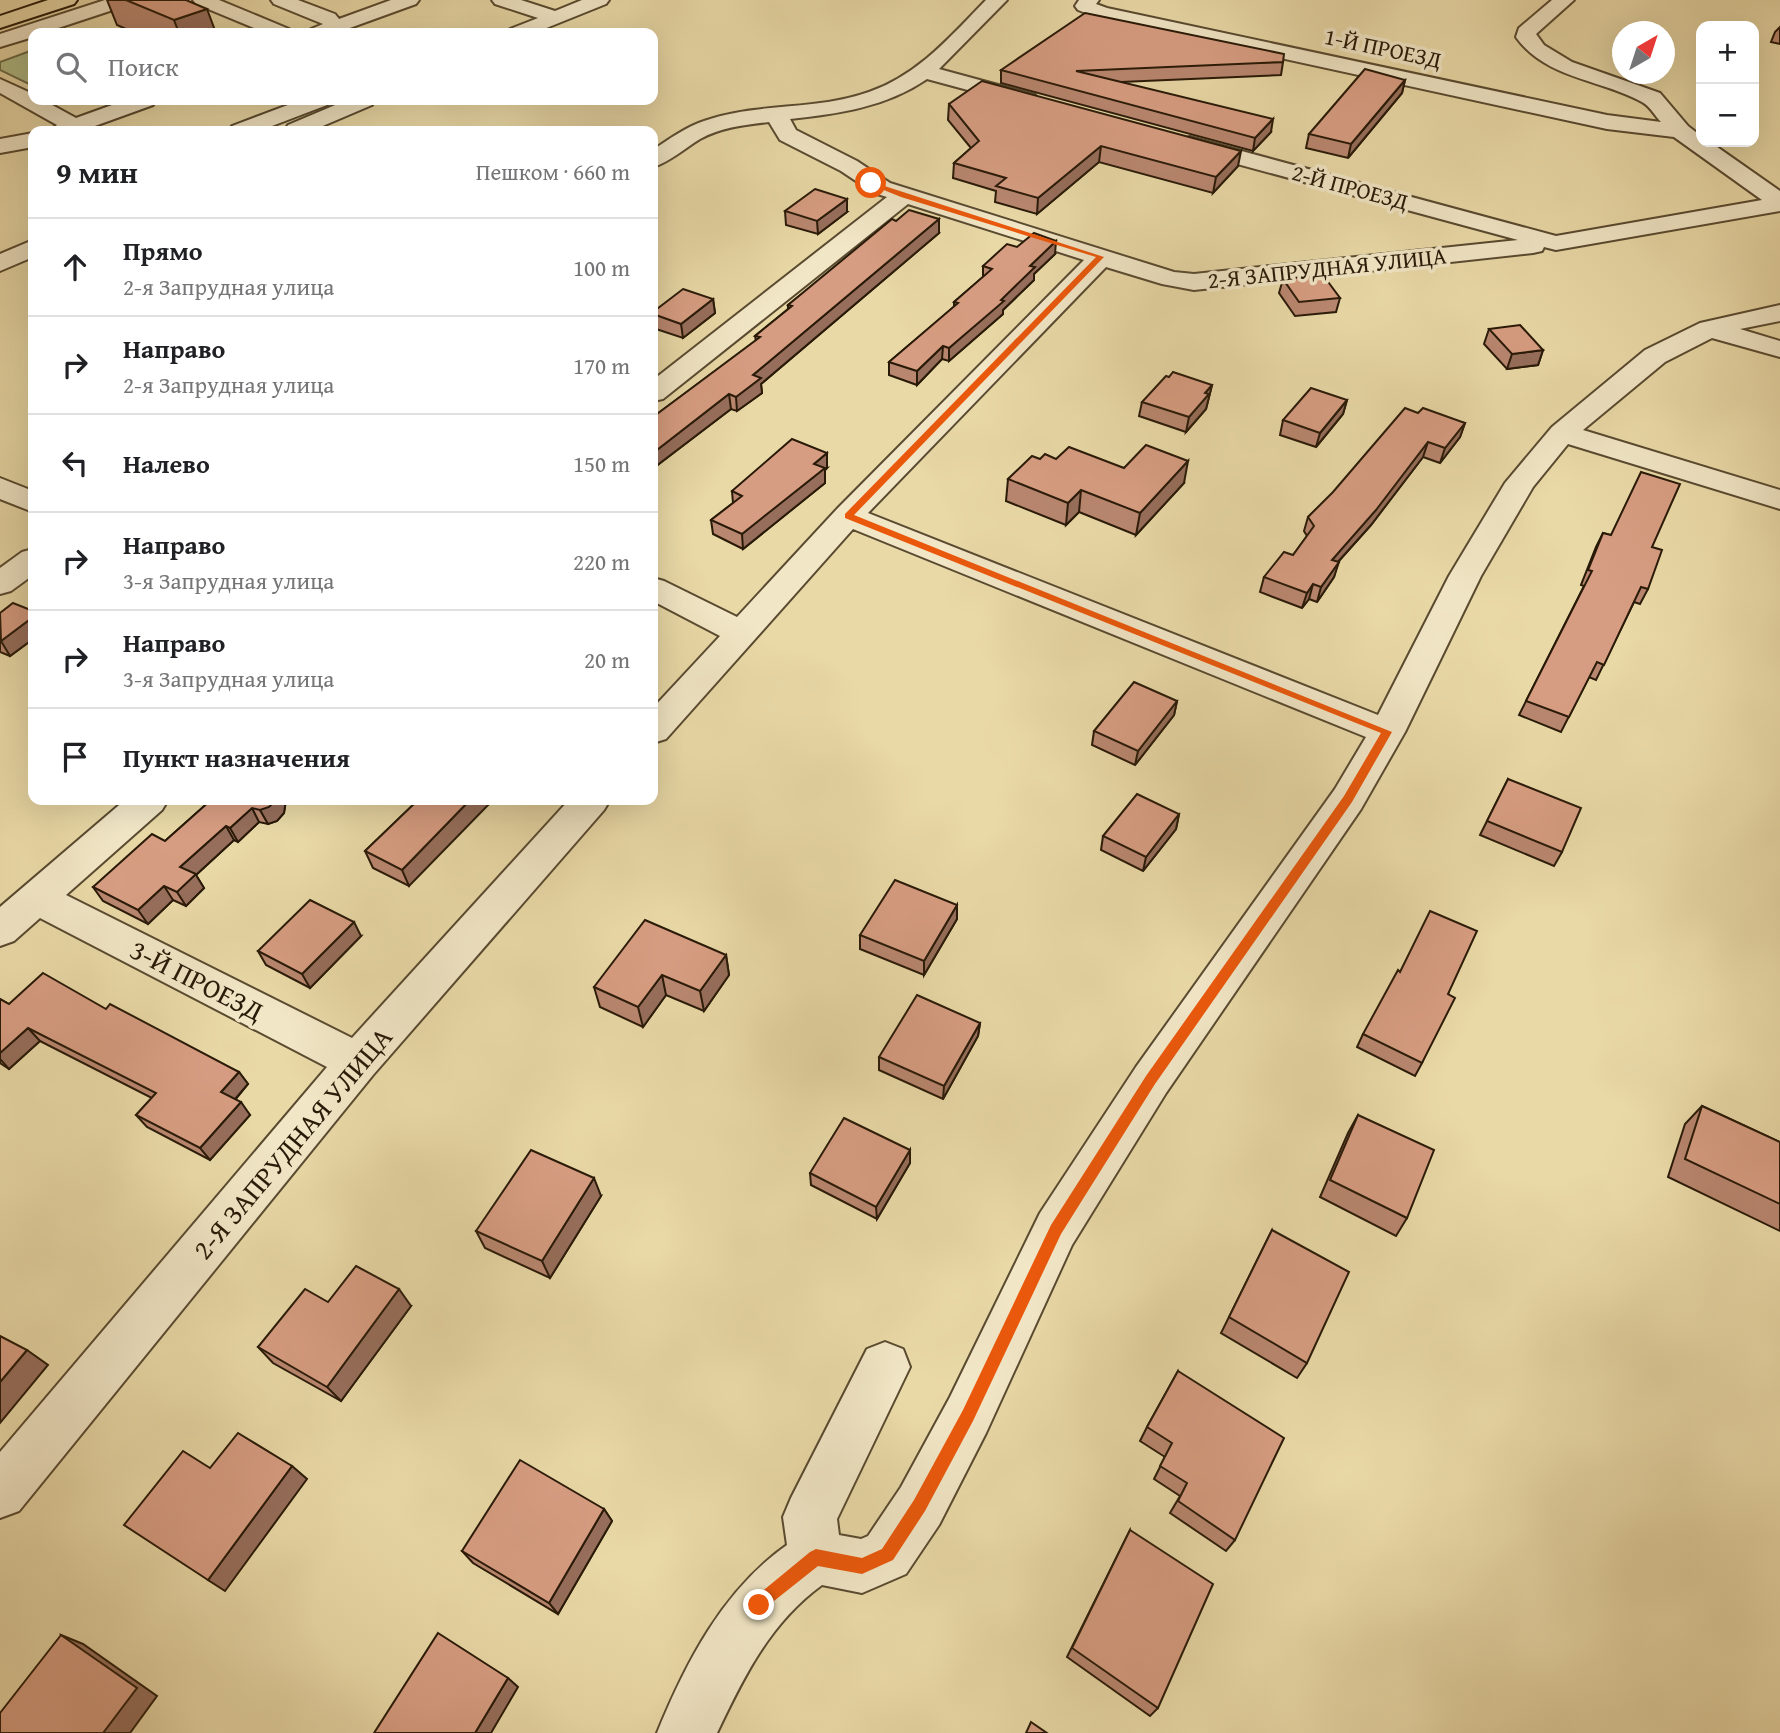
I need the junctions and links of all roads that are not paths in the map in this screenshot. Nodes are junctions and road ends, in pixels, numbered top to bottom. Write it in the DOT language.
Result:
graph roads {
  1 [pos="20,0"];
  2 [pos="67,0"];
  3 [pos="124,0"];
  4 [pos="203,0"];
  5 [pos="281,0"];
  6 [pos="409,0"];
  7 [pos="502,0"];
  8 [pos="599,0"];
  9 [pos="997,0"];
  10 [pos="1089,0"];
  11 [pos="1564,0"];
  12 [pos="0,6"];
  13 [pos="547,14"];
  14 [pos="0,22"];
  15 [pos="61,28"];
  16 [pos="270,28"];
  17 [pos="327,28"];
  18 [pos="332,28"];
  19 [pos="498,28"];
  20 [pos="525,28"];
  21 [pos="28,35"];
  22 [pos="0,41"];
  23 [pos="925,72"];
  24 [pos="0,85"];
  25 [pos="28,103"];
  26 [pos="1046,104"];
  27 [pos="31,105"];
  28 [pos="132,105"];
  29 [pos="306,105"];
  30 [pos="352,105"];
  31 [pos="779,114"];
  32 [pos="63,126"];
  33 [pos="76,126"];
  34 [pos="253,126"];
  35 [pos="304,126"];
  36 [pos="1680,131"];
  37 [pos="1167,137"];
  38 [pos="28,141"];
  39 [pos="0,146"];
  40 [pos="658,157"];
  41 [pos="904,195"];
  42 [pos="1780,203"];
  43 [pos="1556,243"];
  44 [pos="28,250"];
  45 [pos="1101,257"];
  46 [pos="0,264"];
  47 [pos="1780,313"];
  48 [pos="1709,329"];
  49 [pos="1780,349"];
  50 [pos="658,389"];
  51 [pos="1562,433"];
  52 [pos="0,487"];
  53 [pos="1780,500"];
  54 [pos="28,501"];
  55 [pos="848,516"];
  56 [pos="28,563"];
  57 [pos="0,584"];
  58 [pos="658,590"];
  59 [pos="740,632"];
  60 [pos="658,724"];
  61 [pos="1387,732"];
  62 [pos="143,805"];
  63 [pos="586,805"];
  64 [pos="37,898"];
  65 [pos="0,930"];
  66 [pos="358,1062"];
  67 [pos="885,1367"];
  68 [pos="0,1492"];
  69 [pos="816,1557"];
  70 [pos="685,1733"];
  1 -- 12 [label="main road"];
  2 -- 14 [label="main road"];
  3 -- 15 [label="street"];
  4 -- 16 [label="street"];
  5 -- 17 [label="street"];
  6 -- 18 [label="street"];
  7 -- 13 [label="street"];
  8 -- 13 [label="street"];
  9 -- 23 [label="street"];
  10 -- 36 [label="street, 1-Й ПРОЕЗД"];
  11 -- 36 [label="street"];
  13 -- 19 [label="street"];
  13 -- 20 [label="street"];
  21 -- 22 [label="street"];
  23 -- 26 [label="street"];
  23 -- 31 [label="street"];
  24 -- 25 [label="street"];
  27 -- 32 [label="street"];
  28 -- 33 [label="street"];
  29 -- 34 [label="street"];
  30 -- 35 [label="street"];
  31 -- 40 [label="street"];
  31 -- 41 [label="street, 2-Я ЗАПРУДНАЯ УЛИЦА"];
  36 -- 42 [label="street"];
  37 -- 43 [label="street, 2-Й ПРОЕЗД"];
  38 -- 39 [label="street"];
  41 -- 45 [label="street, 2-Я ЗАПРУДНАЯ УЛИЦА"];
  41 -- 50 [label="street"];
  42 -- 43 [label="street, 2-Й ПРОЕЗД"];
  43 -- 45 [label="street, 2-Я ЗАПРУДНАЯ УЛИЦА"];
  44 -- 46 [label="street"];
  45 -- 55 [label="street"];
  47 -- 48 [label="street"];
  48 -- 49 [label="street"];
  48 -- 51 [label="street"];
  51 -- 53 [label="street"];
  51 -- 61 [label="street"];
  52 -- 54 [label="street"];
  55 -- 59 [label="street"];
  55 -- 61 [label="street"];
  56 -- 57 [label="street"];
  58 -- 59 [label="street"];
  59 -- 60 [label="street"];
  61 -- 69 [label="street"];
  62 -- 64 [label="street"];
  63 -- 66 [label="street, 2-Я ЗАПРУДНАЯ УЛИЦА"];
  64 -- 65 [label="street"];
  64 -- 66 [label="street, 3-Й ПРОЕЗД"];
  66 -- 68 [label="street, 2-Я ЗАПРУДНАЯ УЛИЦА"];
  67 -- 69 [label="street"];
  69 -- 70 [label="street"];
}
